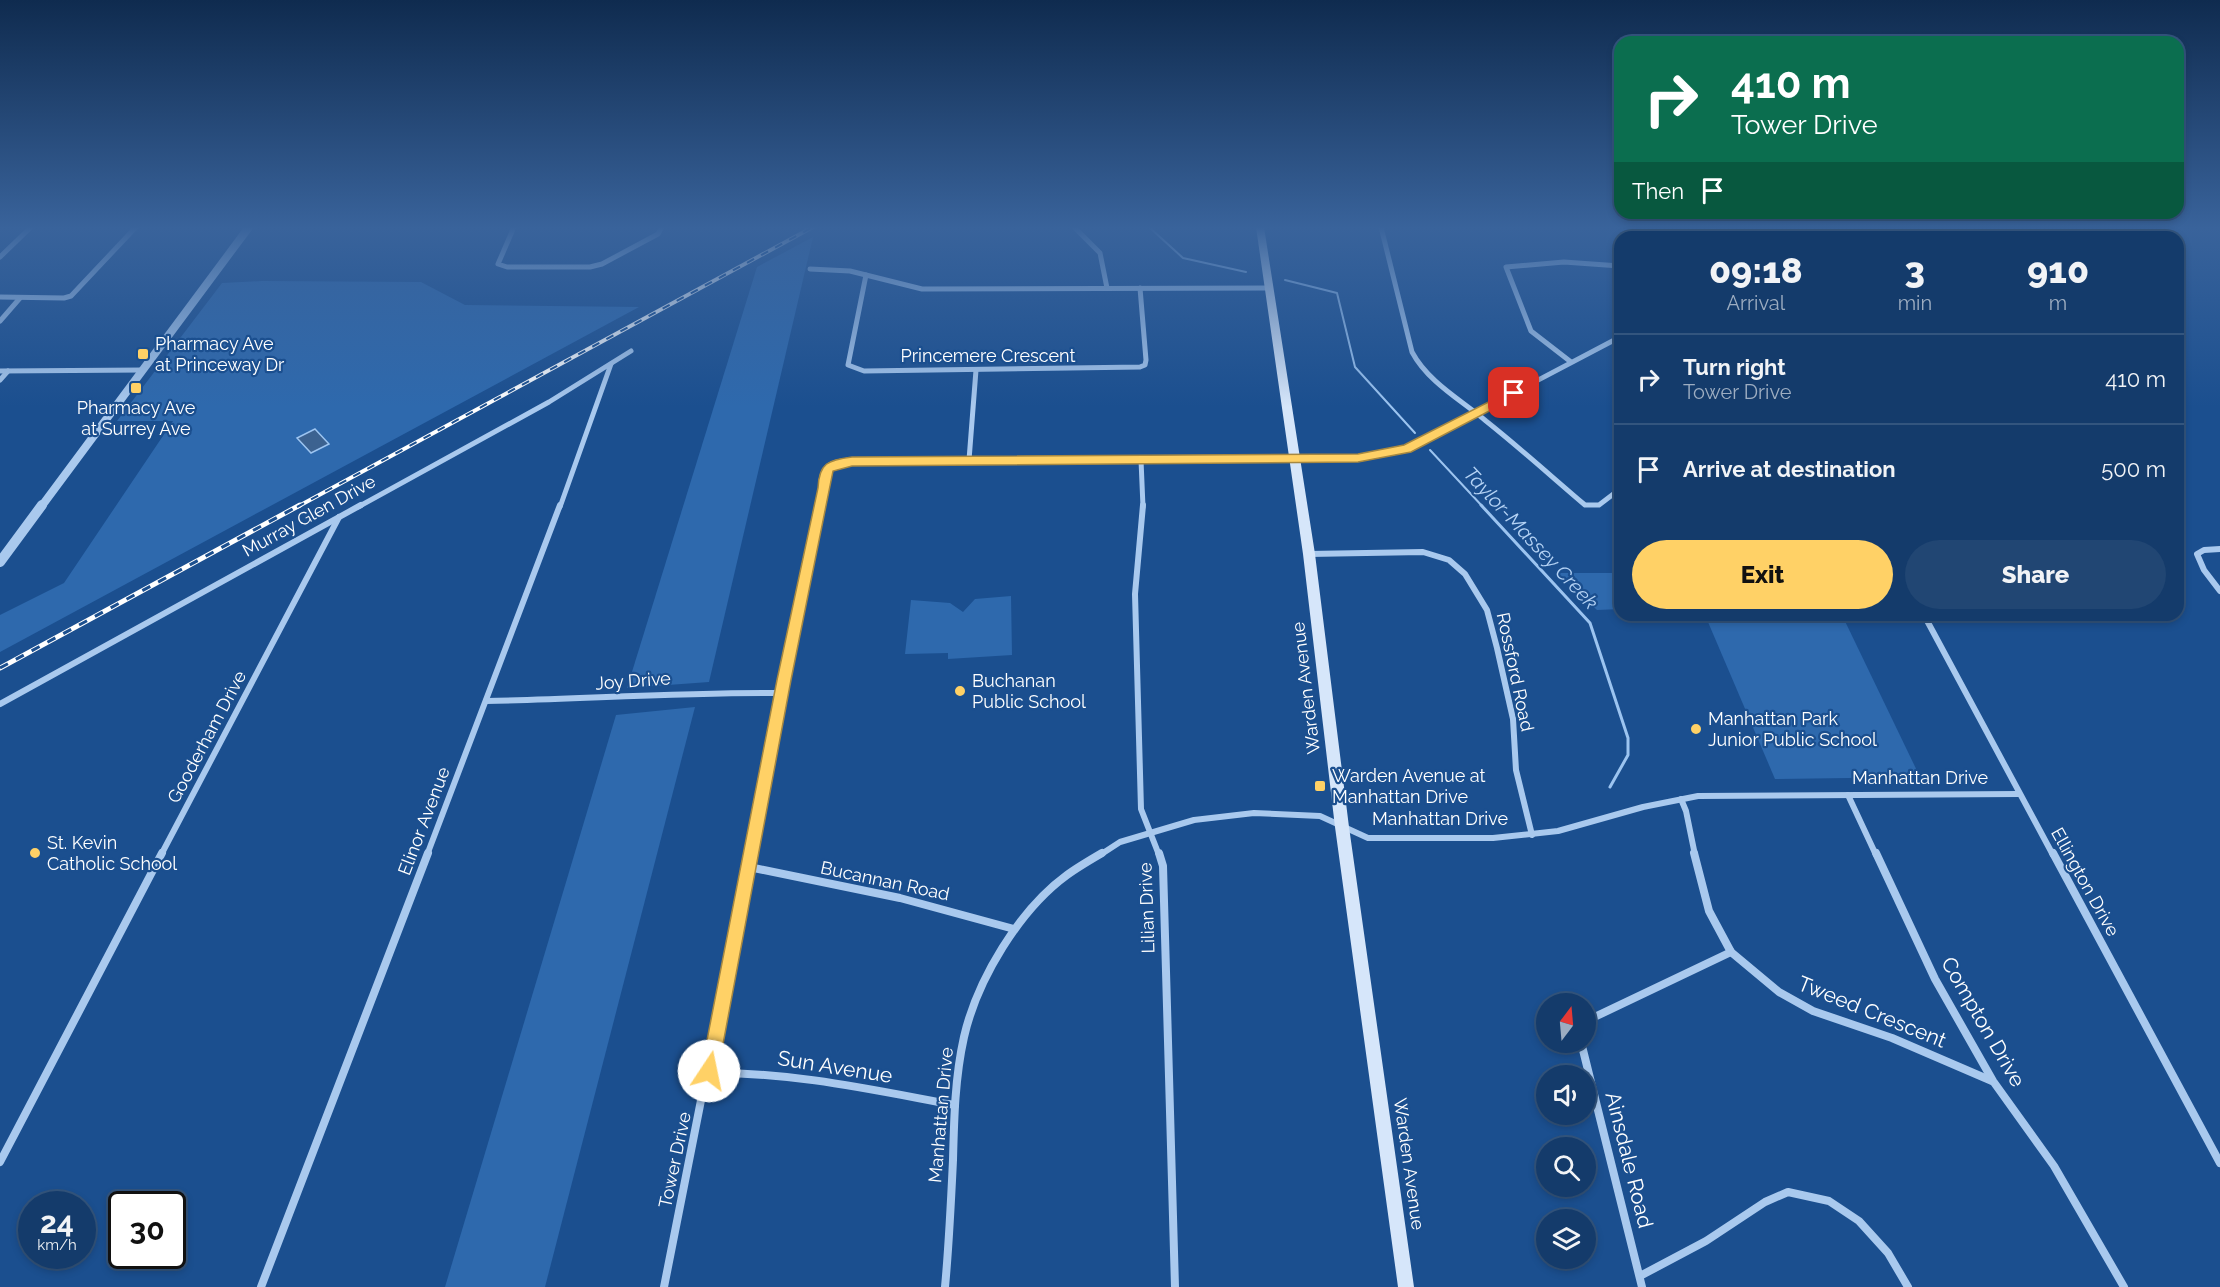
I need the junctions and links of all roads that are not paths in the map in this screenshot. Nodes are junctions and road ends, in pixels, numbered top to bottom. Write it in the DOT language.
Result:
graph roads {
  1 [pos="79,287"];
  2 [pos="204,287"];
  3 [pos="864,287"];
  4 [pos="914,287"];
  5 [pos="1396,287"];
  6 [pos="1512,287"];
  7 [pos="1107,288"];
  8 [pos="1140,288"];
  9 [pos="1268,288"];
  10 [pos="0,297"];
  11 [pos="20,298"];
  12 [pos="0,321"];
  13 [pos="1614,340"];
  14 [pos="631,351"];
  15 [pos="1571,362"];
  16 [pos="611,364"];
  17 [pos="143,370"];
  18 [pos="976,370"];
  19 [pos="0,371"];
  20 [pos="8,371"];
  21 [pos="0,380"];
  22 [pos="1476,414"];
  23 [pos="1294,459"];
  24 [pos="969,460"];
  25 [pos="1141,460"];
  26 [pos="1614,494"];
  27 [pos="339,517"];
  28 [pos="2220,549"];
  29 [pos="1309,554"];
  30 [pos="0,562"];
  31 [pos="2220,591"];
  32 [pos="1927,621"];
  33 [pos="782,693"];
  34 [pos="486,701"];
  35 [pos="0,704"];
  36 [pos="2019,794"];
  37 [pos="1848,795"];
  38 [pos="1681,799"];
  39 [pos="1342,827"];
  40 [pos="1150,833"];
  41 [pos="1532,835"];
  42 [pos="749,867"];
  43 [pos="1014,929"];
  44 [pos="1731,952"];
  45 [pos="1596,1016"];
  46 [pos="1584,1053"];
  47 [pos="709,1073"];
  48 [pos="1993,1081"];
  49 [pos="955,1105"];
  50 [pos="0,1162"];
  51 [pos="2220,1163"];
  52 [pos="1640,1276"];
  53 [pos="261,1287"];
  54 [pos="664,1287"];
  55 [pos="945,1287"];
  56 [pos="1175,1287"];
  57 [pos="1406,1287"];
  58 [pos="1642,1287"];
  59 [pos="1908,1287"];
  60 [pos="2124,1287"];
  1 -- 11 [label="street"];
  2 -- 17 [label="street"];
  3 -- 18 [label="street, Princemere Crescent"];
  4 -- 7 [label="street"];
  5 -- 22 [label="street"];
  6 -- 15 [label="street"];
  7 -- 8 [label="street"];
  8 -- 9 [label="street"];
  8 -- 18 [label="street, Princemere Crescent"];
  9 -- 23 [label="main road, Warden Avenue"];
  10 -- 11 [label="street"];
  11 -- 12 [label="street"];
  13 -- 15 [label="street, Tower Drive"];
  14 -- 16 [label="street, Murray Glen Drive"];
  15 -- 22 [label="street, Tower Drive"];
  16 -- 27 [label="street, Murray Glen Drive"];
  16 -- 34 [label="street, Elinor Avenue"];
  17 -- 20 [label="street"];
  17 -- 30 [label="street"];
  18 -- 24 [label="street"];
  19 -- 20 [label="street"];
  20 -- 21 [label="street"];
  22 -- 23 [label="street, Tower Drive"];
  22 -- 26 [label="street"];
  23 -- 25 [label="street, Tower Drive"];
  23 -- 29 [label="main road, Warden Avenue"];
  24 -- 25 [label="street, Tower Drive"];
  24 -- 33 [label="street, Tower Drive"];
  25 -- 40 [label="street, Lilian Drive"];
  27 -- 35 [label="street, Murray Glen Drive"];
  27 -- 50 [label="street, Gooderham Drive"];
  28 -- 31 [label="street"];
  29 -- 39 [label="main road, Warden Avenue"];
  29 -- 41 [label="street, Rossford Road"];
  32 -- 36 [label="street, Ellington Drive"];
  33 -- 34 [label="street, Joy Drive"];
  33 -- 42 [label="street, Tower Drive"];
  34 -- 53 [label="street, Elinor Avenue"];
  36 -- 37 [label="street, Manhattan Drive"];
  36 -- 51 [label="street, Ellington Drive"];
  37 -- 38 [label="street, Manhattan Drive"];
  37 -- 48 [label="street, Compton Drive"];
  38 -- 41 [label="street, Manhattan Drive"];
  38 -- 44 [label="street, Tweed Crescent"];
  39 -- 40 [label="street, Manhattan Drive"];
  39 -- 41 [label="street, Manhattan Drive"];
  39 -- 57 [label="main road, Warden Avenue"];
  40 -- 43 [label="street, Manhattan Drive"];
  40 -- 56 [label="street, Lilian Drive"];
  42 -- 43 [label="street, Bucannan Road"];
  42 -- 47 [label="street, Tower Drive"];
  43 -- 49 [label="street, Manhattan Drive"];
  44 -- 45 [label="street"];
  44 -- 48 [label="street, Tweed Crescent"];
  46 -- 52 [label="street, Ainsdale Road"];
  47 -- 49 [label="street, Sun Avenue"];
  47 -- 54 [label="street, Tower Drive"];
  48 -- 60 [label="street, Compton Drive"];
  49 -- 55 [label="street, Manhattan Drive"];
  52 -- 58 [label="street, Ainsdale Road"];
  52 -- 59 [label="street"];
}
